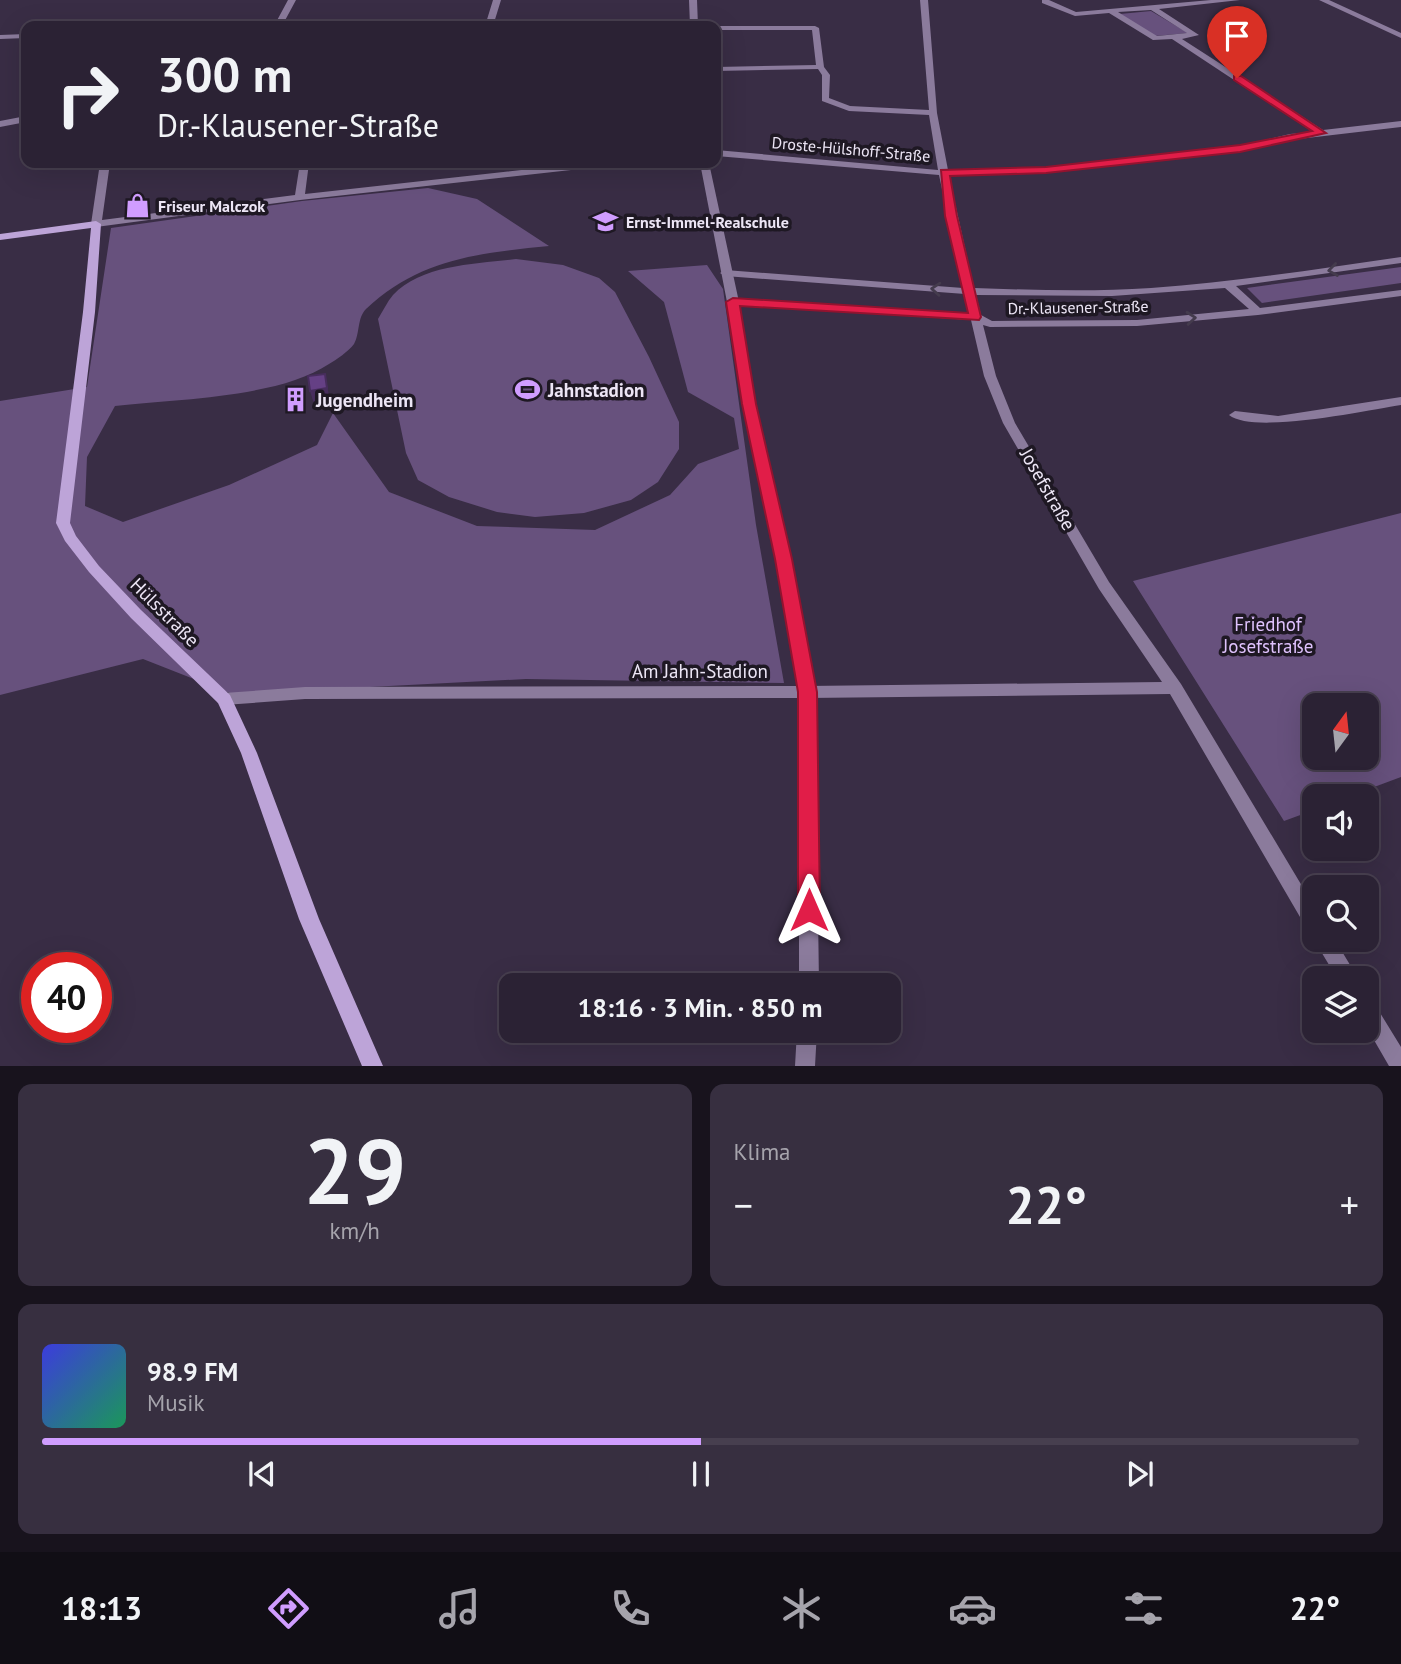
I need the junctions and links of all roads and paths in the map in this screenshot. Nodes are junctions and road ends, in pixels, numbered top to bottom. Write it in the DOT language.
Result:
graph roads {
  1 [pos="292,0"];
  2 [pos="497,0"];
  3 [pos="693,0"];
  4 [pos="924,0"];
  5 [pos="1236,0"];
  6 [pos="1323,0"];
  7 [pos="1045,1"];
  8 [pos="1153,8"];
  9 [pos="1111,11"];
  10 [pos="281,21"];
  11 [pos="491,21"];
  12 [pos="694,21"];
  13 [pos="721,28"];
  14 [pos="21,36"];
  15 [pos="1401,36"];
  16 [pos="0,37"];
  17 [pos="1174,37"];
  18 [pos="820,67"];
  19 [pos="721,69"];
  20 [pos="933,113"];
  21 [pos="21,120"];
  22 [pos="0,124"];
  23 [pos="1401,124"];
  24 [pos="1321,133"];
  25 [pos="721,153"];
  26 [pos="104,168"];
  27 [pos="303,168"];
  28 [pos="489,168"];
  29 [pos="558,168"];
  30 [pos="705,168"];
  31 [pos="944,173"];
  32 [pos="490,175"];
  33 [pos="300,197"];
  34 [pos="96,224"];
  35 [pos="0,237"];
  36 [pos="1401,260"];
  37 [pos="725,273"];
  38 [pos="1227,284"];
  39 [pos="968,291"];
  40 [pos="1401,293"];
  41 [pos="733,302"];
  42 [pos="1258,312"];
  43 [pos="975,317"];
  44 [pos="1401,401"];
  45 [pos="1235,415"];
  46 [pos="1175,688"];
  47 [pos="807,692"];
  48 [pos="224,699"];
  49 [pos="1302,903"];
  50 [pos="809,973"];
  51 [pos="1379,1030"];
  52 [pos="806,1043"];
  53 [pos="373,1066"];
  54 [pos="805,1066"];
  55 [pos="1401,1066"];
  1 -- 10 [label="street"];
  2 -- 11 [label="street"];
  3 -- 12 [label="street"];
  4 -- 20 [label="street, Josefstraße"];
  5 -- 8 [label="street"];
  6 -- 15 [label="street"];
  7 -- 9 [label="street"];
  8 -- 9 [label="street"];
  8 -- 17 [label="street"];
  9 -- 17 [label="street"];
  13 -- 18 [label="street"];
  14 -- 16 [label="street"];
  17 -- 24 [label="street"];
  18 -- 19 [label="street"];
  18 -- 20 [label="street"];
  20 -- 31 [label="street, Josefstraße"];
  21 -- 22 [label="street"];
  23 -- 24 [label="street, Droste-Hülshoff-Straße"];
  24 -- 31 [label="street, Droste-Hülshoff-Straße"];
  25 -- 31 [label="street, Droste-Hülshoff-Straße"];
  26 -- 34 [label="street, Hülsstraße"];
  27 -- 33 [label="street"];
  28 -- 32 [label="street"];
  29 -- 32 [label="street"];
  30 -- 37 [label="street"];
  31 -- 39 [label="street, Josefstraße"];
  32 -- 33 [label="street"];
  33 -- 34 [label="street"];
  34 -- 35 [label="main road"];
  34 -- 48 [label="main road, Hülsstraße"];
  36 -- 38 [label="street, Dr.-Klausener-Straße, one-way"];
  39 -- 37 [label="street, Dr.-Klausener-Straße, one-way"];
  37 -- 41 [label="street"];
  38 -- 39 [label="street, Dr.-Klausener-Straße"];
  38 -- 42 [label="street"];
  39 -- 43 [label="street, Josefstraße"];
  40 -- 42 [label="street, Dr.-Klausener-Straße"];
  41 -- 43 [label="street, Dr.-Klausener-Straße"];
  41 -- 47 [label="street"];
  43 -- 42 [label="street, Dr.-Klausener-Straße, one-way"];
  43 -- 46 [label="street, Josefstraße"];
  44 -- 45 [label="street"];
  46 -- 47 [label="street, Am Jahn-Stadion"];
  46 -- 49 [label="street, Josefstraße"];
  47 -- 48 [label="street, Am Jahn-Stadion"];
  47 -- 50 [label="street"];
  48 -- 53 [label="main road, Hülsstraße"];
  51 -- 55 [label="street"];
  52 -- 54 [label="street"];
}
